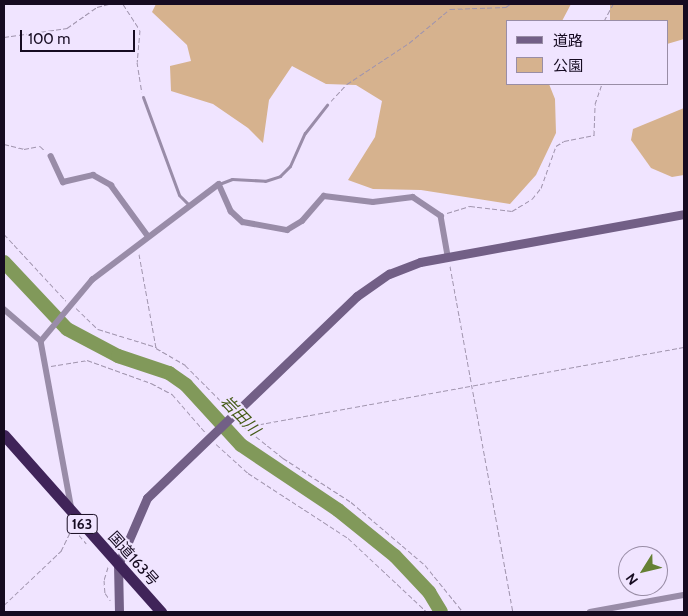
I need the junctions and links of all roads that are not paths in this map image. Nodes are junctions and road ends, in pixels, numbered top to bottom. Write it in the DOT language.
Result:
graph roads {
  1 [pos="143,96"];
  2 [pos="326,105"];
  3 [pos="52,156"];
  4 [pos="219,184"];
  5 [pos="189,205"];
  6 [pos="684,214"];
  7 [pos="148,236"];
  8 [pos="448,255"];
  9 [pos="4,309"];
  10 [pos="41,341"];
  11 [pos="4,435"];
  12 [pos="73,518"];
  13 [pos="113,563"];
  14 [pos="684,595"];
  15 [pos="119,612"];
  16 [pos="161,612"];
  17 [pos="590,612"];
  1 -- 5 [label="lane"];
  2 -- 4 [label="lane"];
  3 -- 7 [label="street"];
  4 -- 5 [label="street"];
  4 -- 8 [label="street"];
  5 -- 7 [label="street"];
  6 -- 8 [label="street"];
  7 -- 10 [label="street"];
  8 -- 13 [label="street"];
  9 -- 10 [label="street"];
  10 -- 12 [label="street"];
  11 -- 12 [label="highway, 国道163号 / 163"];
  12 -- 13 [label="highway, 国道163号 / 163"];
  13 -- 15 [label="street"];
  13 -- 16 [label="highway, 国道163号 / 163"];
  14 -- 17 [label="street"];
}
